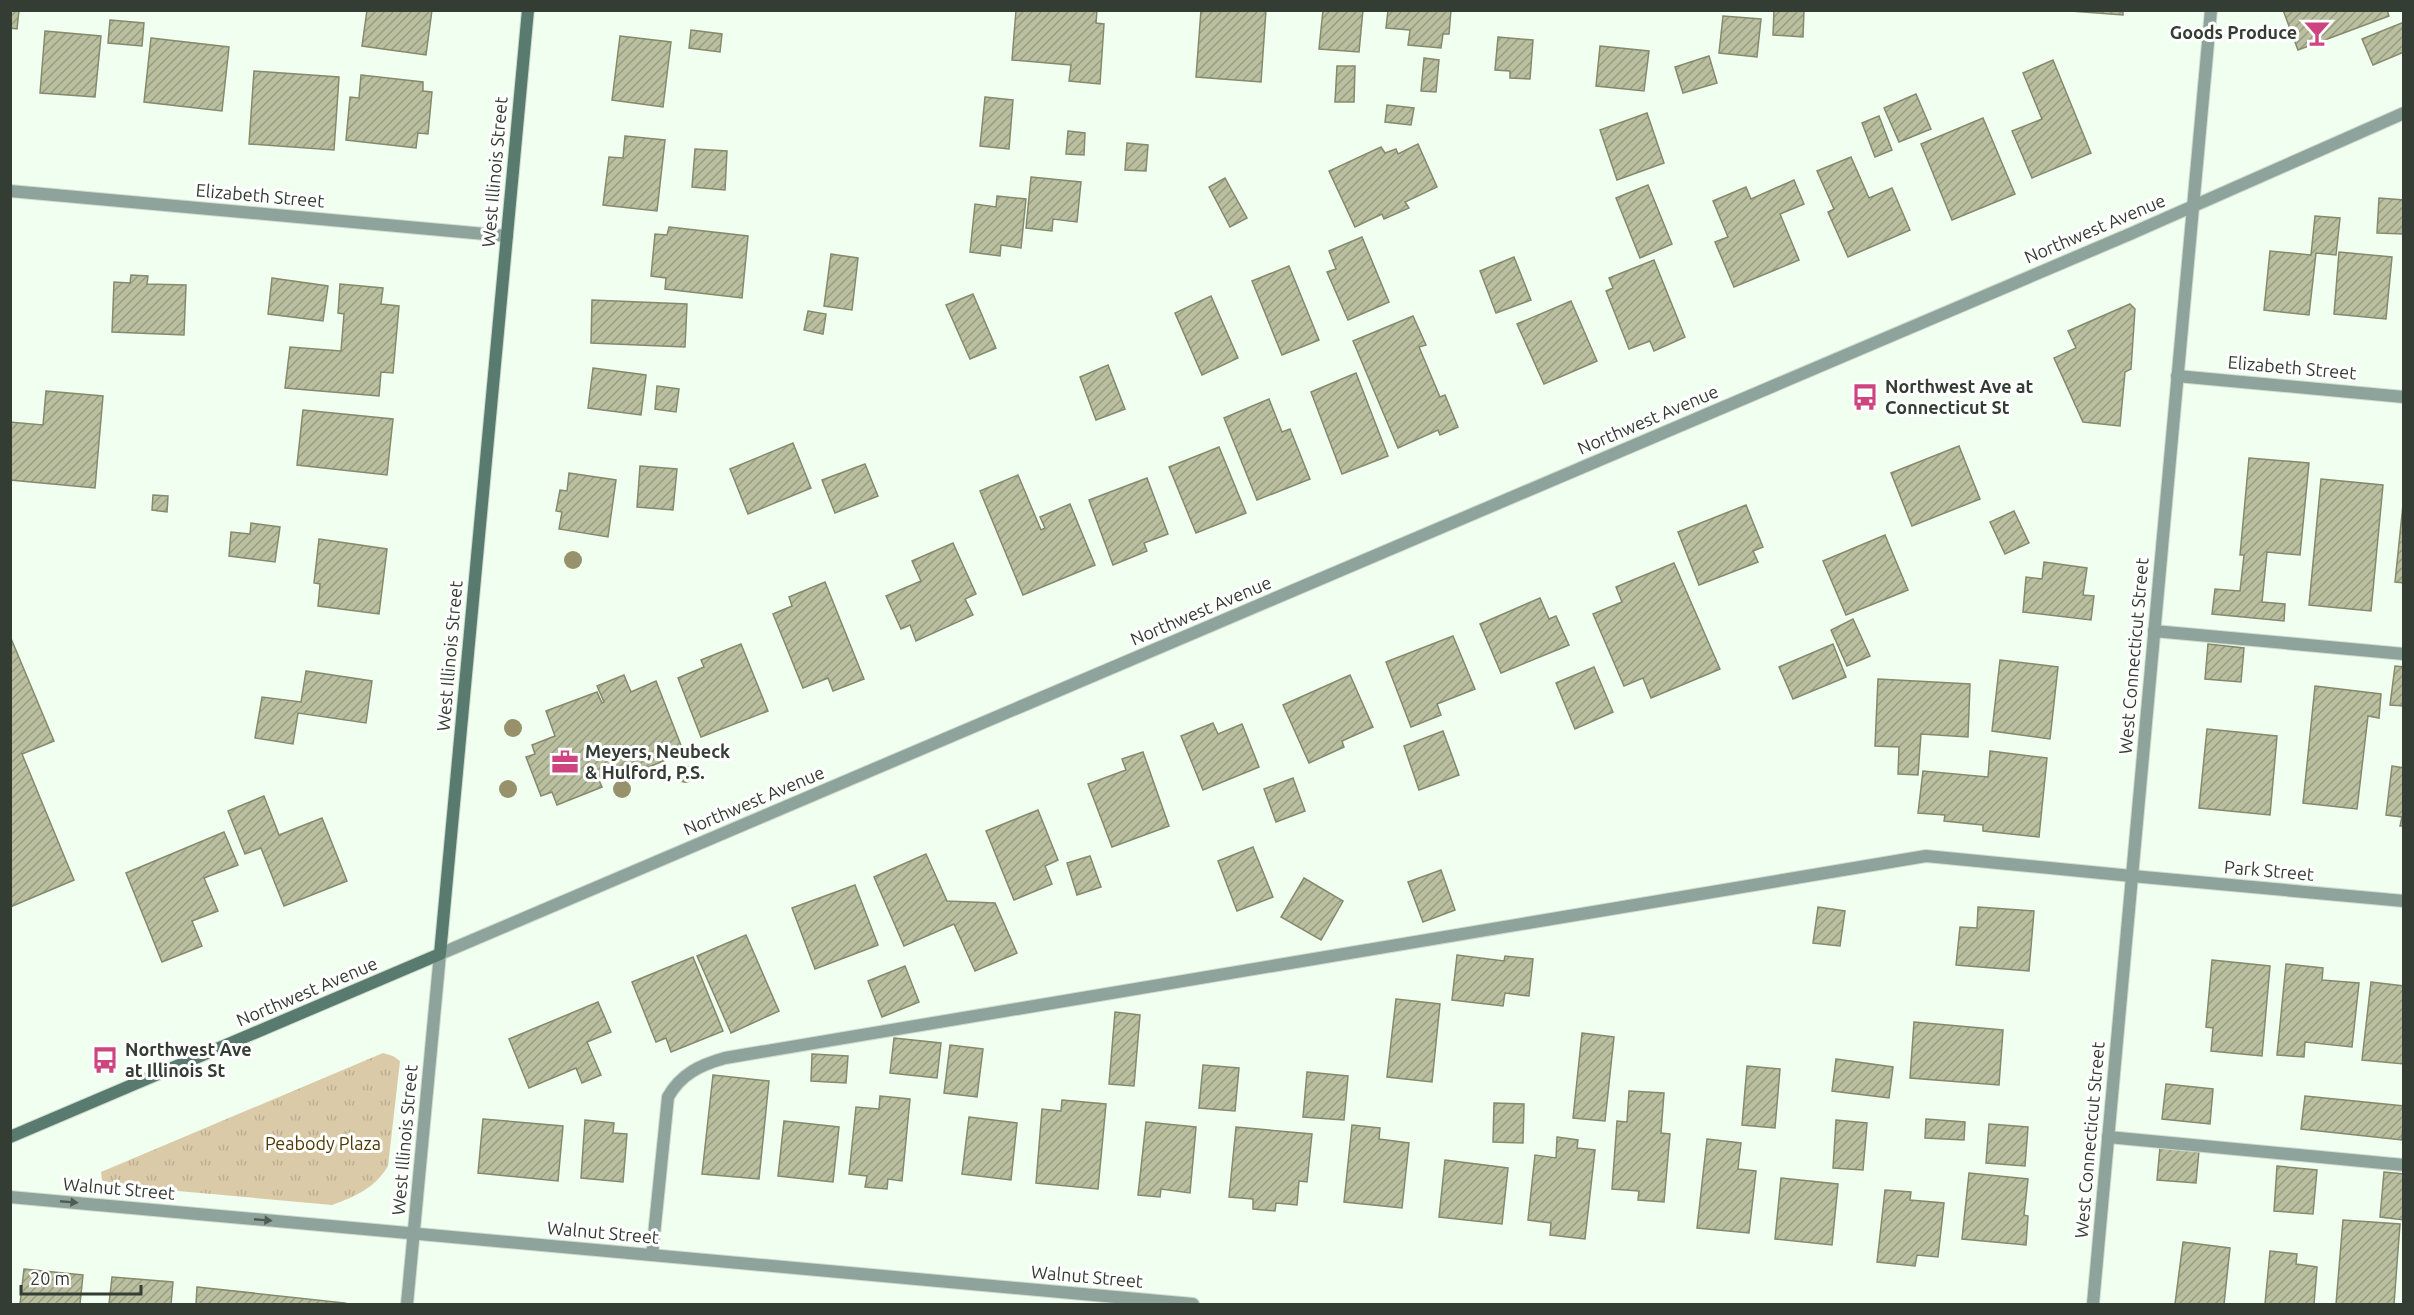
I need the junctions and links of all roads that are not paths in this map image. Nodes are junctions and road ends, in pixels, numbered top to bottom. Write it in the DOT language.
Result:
graph roads {
  1 [pos="528,10"];
  2 [pos="2211,10"];
  3 [pos="2403,113"];
  4 [pos="10,191"];
  5 [pos="2193,206"];
  6 [pos="507,236"];
  7 [pos="2177,376"];
  8 [pos="2403,397"];
  9 [pos="2154,631"];
  10 [pos="2403,654"];
  11 [pos="2132,876"];
  12 [pos="2403,902"];
  13 [pos="440,954"];
  14 [pos="10,1137"];
  15 [pos="2108,1137"];
  16 [pos="2403,1165"];
  17 [pos="10,1197"];
  18 [pos="414,1233"];
  19 [pos="652,1255"];
  20 [pos="407,1305"];
  21 [pos="1193,1305"];
  22 [pos="2093,1305"];
  1 -- 6 [label="main road, West Illinois Street"];
  2 -- 5 [label="street, West Connecticut Street"];
  3 -- 5 [label="street, Northwest Avenue"];
  4 -- 6 [label="street, Elizabeth Street"];
  5 -- 7 [label="street, West Connecticut Street"];
  5 -- 13 [label="street, Northwest Avenue"];
  6 -- 13 [label="main road, West Illinois Street"];
  7 -- 8 [label="street, Elizabeth Street"];
  7 -- 9 [label="street, West Connecticut Street"];
  9 -- 10 [label="street"];
  9 -- 11 [label="street, West Connecticut Street"];
  11 -- 12 [label="street, Park Street"];
  11 -- 15 [label="street, West Connecticut Street"];
  11 -- 19 [label="street, Park Street"];
  13 -- 14 [label="main road, Northwest Avenue"];
  13 -- 18 [label="street, West Illinois Street"];
  15 -- 16 [label="street"];
  15 -- 22 [label="street, West Connecticut Street"];
  17 -- 18 [label="street, Walnut Street, one-way"];
  18 -- 19 [label="street, Walnut Street"];
  18 -- 20 [label="street, West Illinois Street"];
  19 -- 21 [label="street, Walnut Street"];
}
